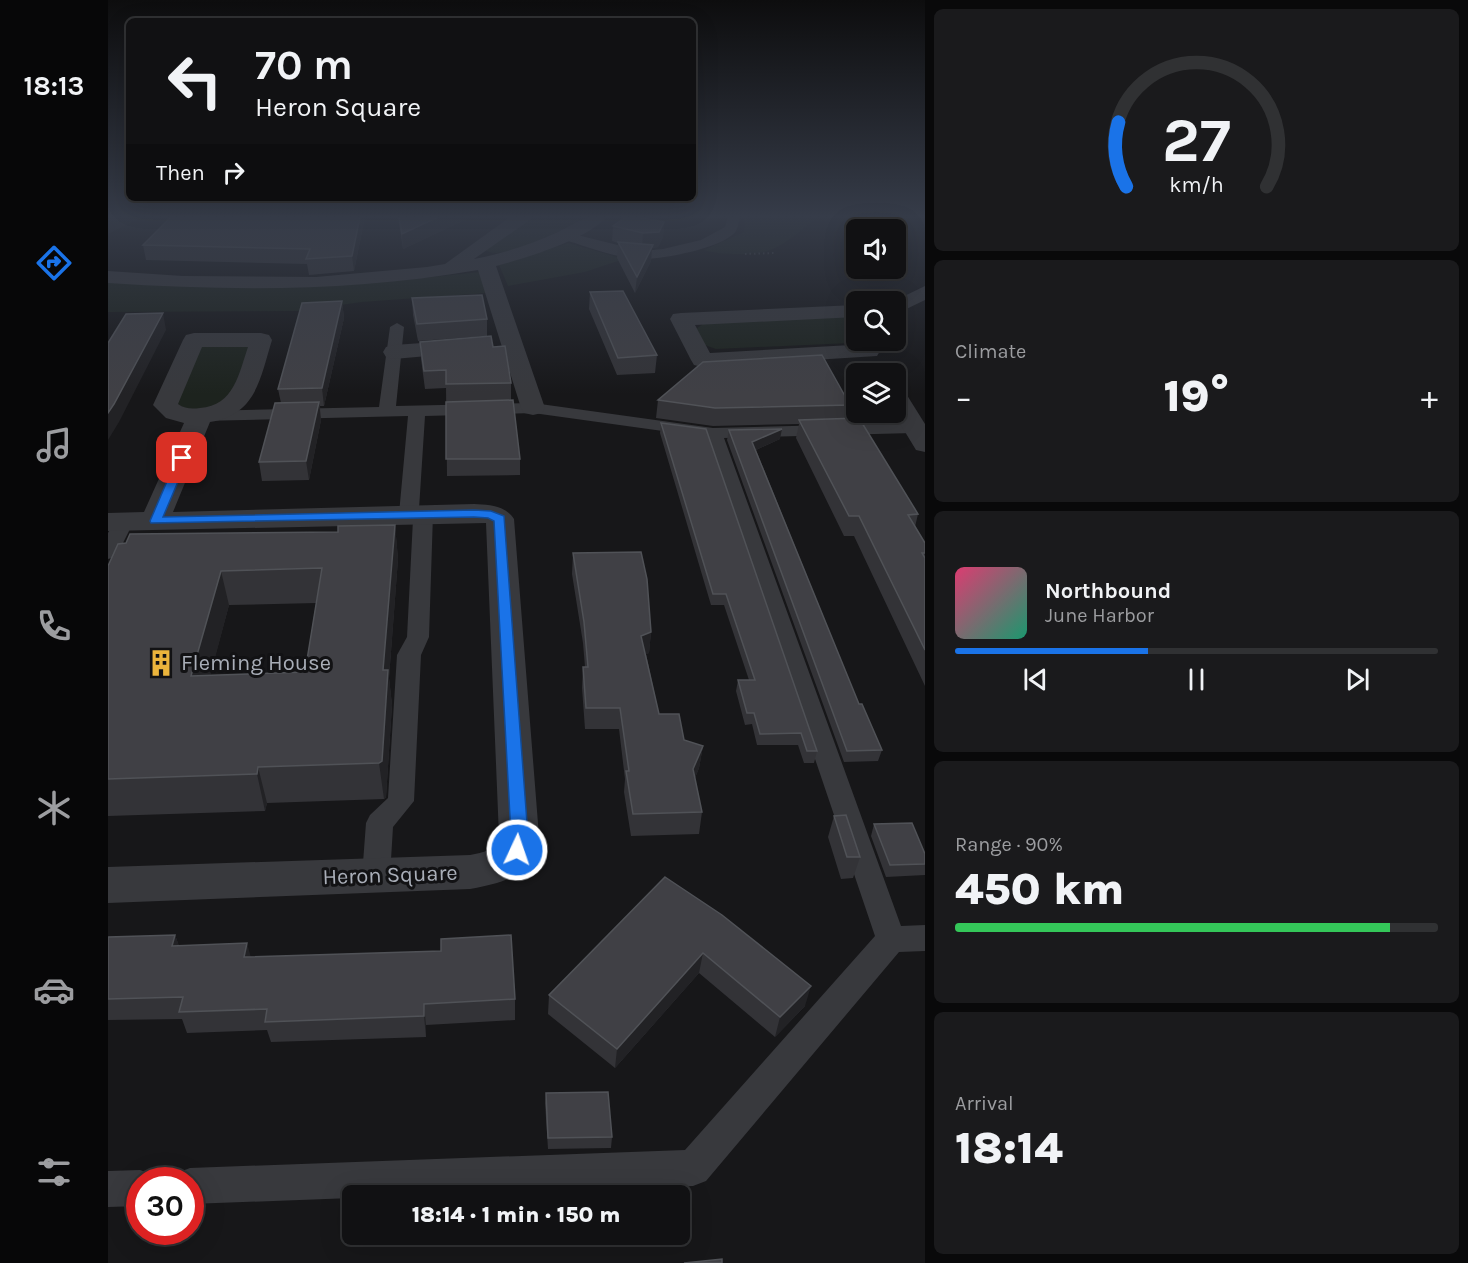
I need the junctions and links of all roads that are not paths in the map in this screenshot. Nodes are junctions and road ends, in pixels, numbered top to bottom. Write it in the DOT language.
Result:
graph roads {
  1 [pos="394,276"];
  2 [pos="490,276"];
  3 [pos="108,278"];
  4 [pos="925,292"];
  5 [pos="906,302"];
  6 [pos="846,311"];
  7 [pos="396,327"];
  8 [pos="513,343"];
  9 [pos="394,352"];
  10 [pos="874,353"];
  11 [pos="533,408"];
  12 [pos="387,410"];
  13 [pos="417,410"];
  14 [pos="906,414"];
  15 [pos="200,416"];
  16 [pos="713,433"];
  17 [pos="919,436"];
  18 [pos="416,514"];
  19 [pos="156,521"];
  20 [pos="116,522"];
  21 [pos="108,554"];
  22 [pos="376,876"];
  23 [pos="108,885"];
  24 [pos="925,938"];
  25 [pos="891,939"];
  26 [pos="204,1185"];
  27 [pos="126,1189"];
  28 [pos="108,1190"];
  1 -- 3 [label="street"];
  2 -- 8 [label="street"];
  4 -- 5 [label="street"];
  6 -- 10 [label="street"];
  7 -- 9 [label="lane"];
  8 -- 9 [label="street"];
  8 -- 11 [label="street"];
  9 -- 12 [label="lane"];
  11 -- 13 [label="lane"];
  11 -- 16 [label="lane"];
  12 -- 13 [label="lane"];
  12 -- 15 [label="lane"];
  13 -- 18 [label="lane"];
  14 -- 17 [label="street"];
  15 -- 19 [label="street"];
  16 -- 17 [label="lane"];
  16 -- 25 [label="lane"];
  18 -- 19 [label="street, Heron Square"];
  18 -- 22 [label="lane"];
  18 -- 22 [label="street, Heron Square"];
  19 -- 20 [label="street, Heron Square"];
  20 -- 21 [label="lane"];
  22 -- 23 [label="street, Heron Square"];
  24 -- 25 [label="lane"];
  25 -- 26 [label="lane"];
  27 -- 28 [label="lane"];
}
